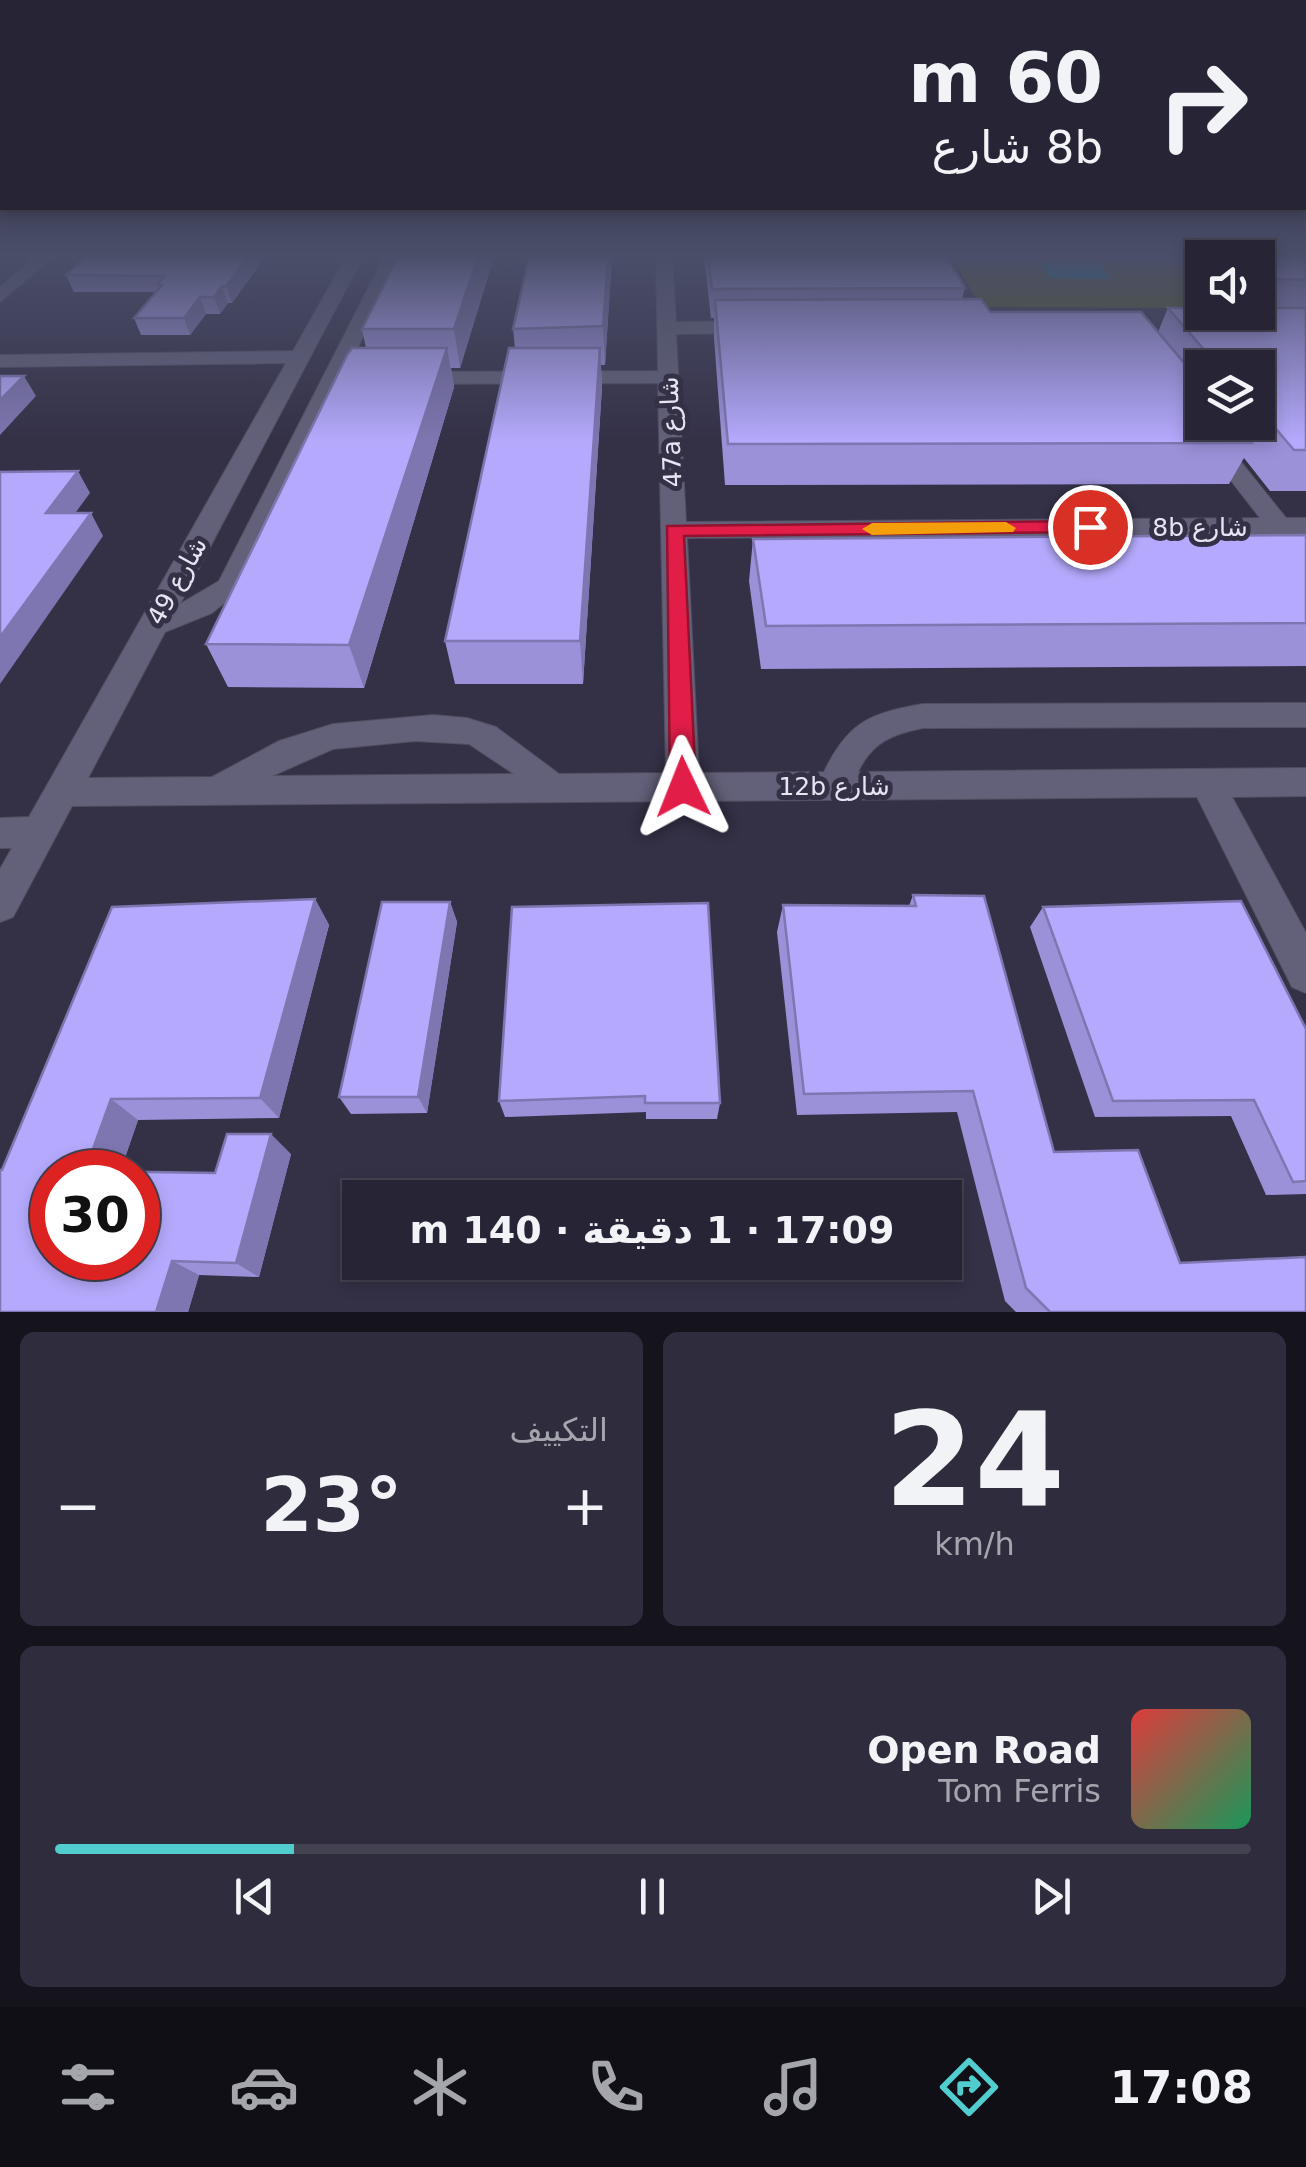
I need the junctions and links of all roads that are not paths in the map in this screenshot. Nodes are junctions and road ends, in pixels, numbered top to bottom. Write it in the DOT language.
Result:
graph roads {
  1 [pos="321,318"];
  2 [pos="369,318"];
  3 [pos="667,318"];
  4 [pos="783,327"];
  5 [pos="667,328"];
  6 [pos="300,357"];
  7 [pos="0,362"];
  8 [pos="668,376"];
  9 [pos="394,378"];
  10 [pos="1211,440"];
  11 [pos="1279,526"];
  12 [pos="1306,526"];
  13 [pos="674,530"];
  14 [pos="152,626"];
  15 [pos="1306,715"];
  16 [pos="1306,782"];
  17 [pos="1206,783"];
  18 [pos="835,786"];
  19 [pos="683,787"];
  20 [pos="552,788"];
  21 [pos="218,790"];
  22 [pos="62,792"];
  23 [pos="40,832"];
  24 [pos="0,833"];
  25 [pos="0,905"];
  26 [pos="1306,974"];
  1 -- 6 [label="street, شارع 49"];
  2 -- 14 [label="street"];
  3 -- 5 [label="street, 47a شارع"];
  4 -- 5 [label="street"];
  5 -- 8 [label="street, 47a شارع"];
  6 -- 7 [label="street"];
  6 -- 14 [label="street, شارع 49"];
  8 -- 9 [label="street"];
  8 -- 13 [label="street, 47a شارع"];
  10 -- 11 [label="street"];
  11 -- 12 [label="street, 8b شارع"];
  11 -- 13 [label="street, 8b شارع"];
  13 -- 19 [label="street, 47a شارع"];
  14 -- 22 [label="street, شارع 49"];
  15 -- 18 [label="street"];
  16 -- 17 [label="street, 12b شارع"];
  17 -- 18 [label="street, 12b شارع"];
  17 -- 26 [label="street"];
  18 -- 19 [label="street, 12b شارع"];
  19 -- 20 [label="street, 12b شارع"];
  20 -- 21 [label="street, 12b شارع"];
  20 -- 21 [label="street"];
  21 -- 22 [label="street, 12b شارع"];
  22 -- 23 [label="street, شارع 49"];
  23 -- 24 [label="street"];
  23 -- 25 [label="street, شارع 49"];
}
